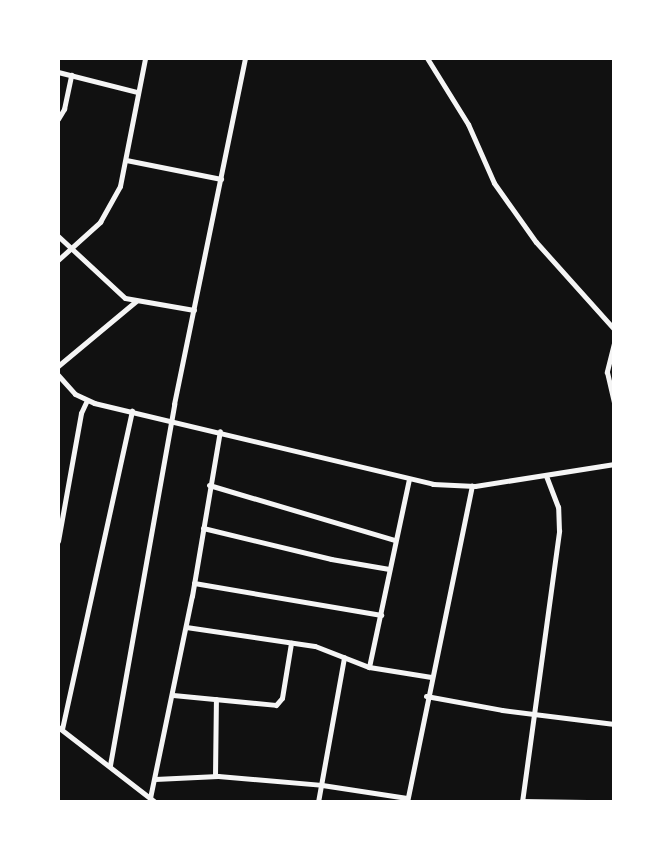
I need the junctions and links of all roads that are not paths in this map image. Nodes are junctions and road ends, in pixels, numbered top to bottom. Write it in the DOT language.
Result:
graph roads {
  1 [pos="145,58"];
  2 [pos="245,58"];
  3 [pos="427,58"];
  4 [pos="58,72"];
  5 [pos="71,75"];
  6 [pos="137,92"];
  7 [pos="58,119"];
  8 [pos="126,160"];
  9 [pos="221,179"];
  10 [pos="58,236"];
  11 [pos="72,250"];
  12 [pos="58,260"];
  13 [pos="137,300"];
  14 [pos="194,310"];
  15 [pos="614,329"];
  16 [pos="614,343"];
  17 [pos="58,366"];
  18 [pos="58,375"];
  19 [pos="87,400"];
  20 [pos="614,403"];
  21 [pos="132,411"];
  22 [pos="171,421"];
  23 [pos="220,431"];
  24 [pos="614,464"];
  25 [pos="546,475"];
  26 [pos="409,479"];
  27 [pos="209,485"];
  28 [pos="472,486"];
  29 [pos="203,528"];
  30 [pos="395,540"];
  31 [pos="58,541"];
  32 [pos="389,569"];
  33 [pos="194,583"];
  34 [pos="381,615"];
  35 [pos="186,627"];
  36 [pos="291,643"];
  37 [pos="344,657"];
  38 [pos="369,667"];
  39 [pos="431,677"];
  40 [pos="173,695"];
  41 [pos="426,696"];
  42 [pos="216,699"];
  43 [pos="535,714"];
  44 [pos="614,724"];
  45 [pos="60,728"];
  46 [pos="110,765"];
  47 [pos="215,776"];
  48 [pos="155,779"];
  49 [pos="322,785"];
  50 [pos="153,800"];
  51 [pos="407,800"];
  52 [pos="318,802"];
  53 [pos="522,802"];
  54 [pos="587,802"];
  1 -- 6 [label="street"];
  2 -- 9 [label="street"];
  3 -- 15 [label="street"];
  4 -- 5 [label="street"];
  5 -- 6 [label="street"];
  5 -- 7 [label="street"];
  6 -- 8 [label="street"];
  8 -- 9 [label="street"];
  8 -- 11 [label="street"];
  9 -- 14 [label="street"];
  10 -- 11 [label="street"];
  11 -- 12 [label="street"];
  11 -- 13 [label="street"];
  13 -- 14 [label="street"];
  13 -- 17 [label="street"];
  14 -- 22 [label="street"];
  16 -- 20 [label="street"];
  18 -- 19 [label="street"];
  19 -- 21 [label="street"];
  19 -- 31 [label="street"];
  21 -- 22 [label="street"];
  21 -- 45 [label="street"];
  22 -- 23 [label="street"];
  22 -- 46 [label="street"];
  23 -- 26 [label="street"];
  23 -- 27 [label="street"];
  24 -- 25 [label="street"];
  25 -- 28 [label="street"];
  25 -- 43 [label="street"];
  26 -- 28 [label="street"];
  26 -- 30 [label="street"];
  27 -- 29 [label="street"];
  27 -- 30 [label="street"];
  28 -- 39 [label="street"];
  29 -- 32 [label="street"];
  29 -- 33 [label="street"];
  30 -- 32 [label="street"];
  32 -- 34 [label="street"];
  33 -- 34 [label="street"];
  33 -- 35 [label="street"];
  34 -- 38 [label="street"];
  35 -- 36 [label="street"];
  35 -- 40 [label="street"];
  36 -- 37 [label="street"];
  36 -- 42 [label="street"];
  37 -- 38 [label="street"];
  37 -- 49 [label="street"];
  38 -- 39 [label="street"];
  39 -- 41 [label="street"];
  40 -- 42 [label="street"];
  40 -- 48 [label="street"];
  41 -- 43 [label="street"];
  41 -- 51 [label="street"];
  42 -- 47 [label="street"];
  43 -- 44 [label="street"];
  43 -- 53 [label="street"];
  45 -- 46 [label="street"];
  46 -- 50 [label="street"];
  47 -- 48 [label="street"];
  47 -- 49 [label="street"];
  48 -- 50 [label="street"];
  49 -- 51 [label="street"];
  49 -- 52 [label="street"];
  53 -- 54 [label="street"];
}
